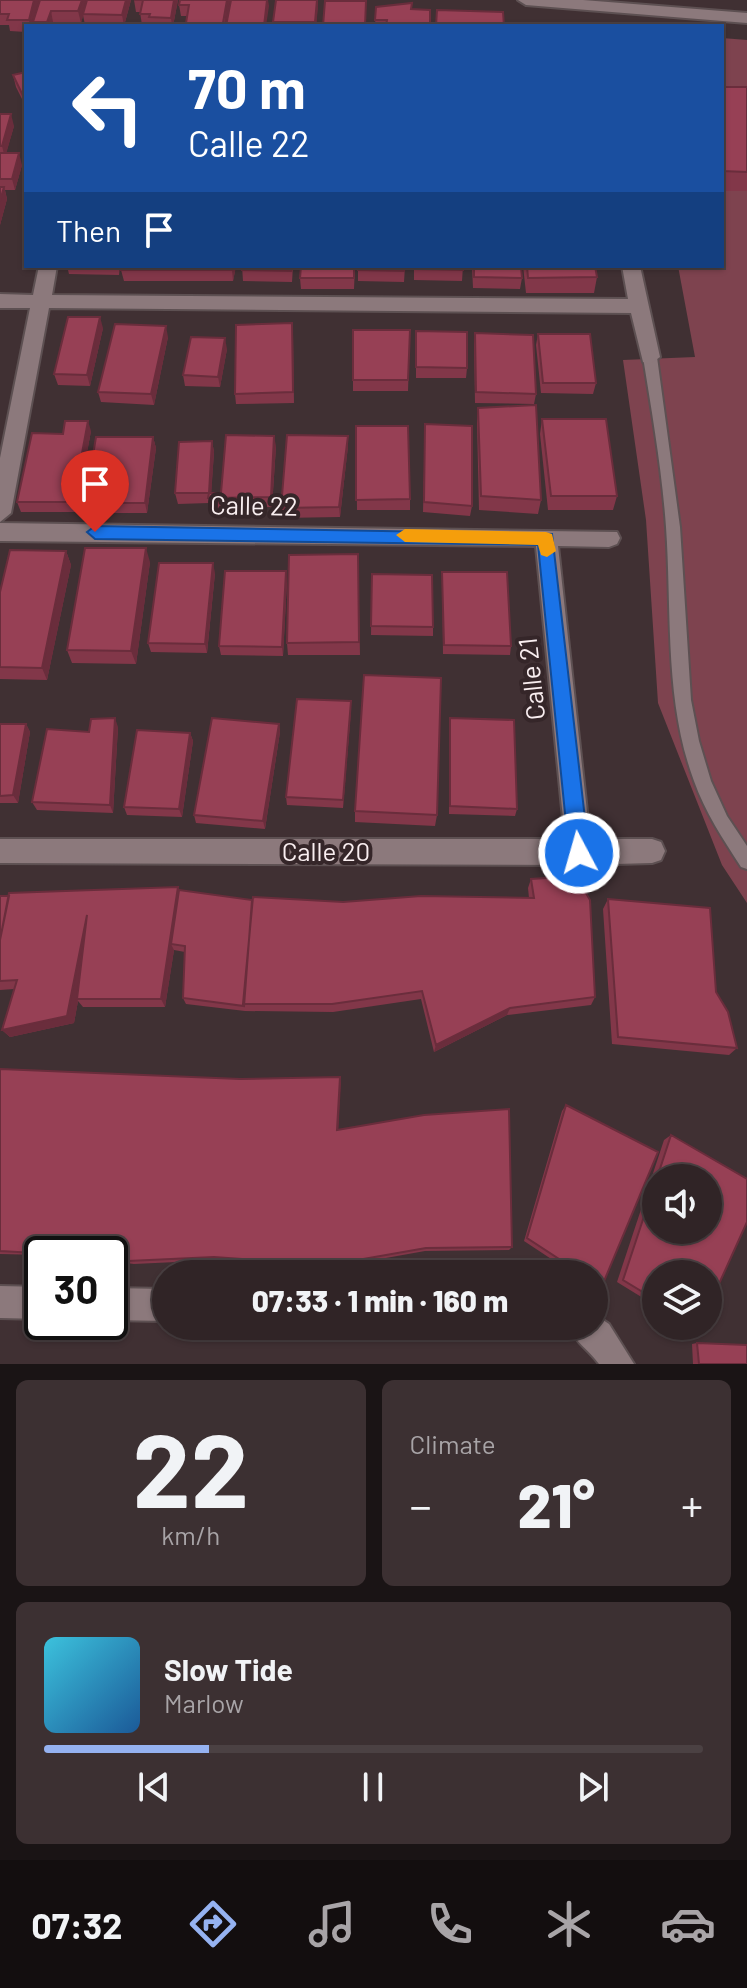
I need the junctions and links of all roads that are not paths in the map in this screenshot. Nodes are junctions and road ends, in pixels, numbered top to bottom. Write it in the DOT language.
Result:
graph roads {
  1 [pos="526,0"];
  2 [pos="592,5"];
  3 [pos="747,18"];
  4 [pos="595,24"];
  5 [pos="47,268"];
  6 [pos="631,268"];
  7 [pos="0,301"];
  8 [pos="39,301"];
  9 [pos="638,306"];
  10 [pos="650,357"];
  11 [pos="0,513"];
  12 [pos="0,532"];
  13 [pos="609,538"];
  14 [pos="546,539"];
  15 [pos="0,851"];
  16 [pos="652,851"];
  17 [pos="579,853"];
  18 [pos="747,861"];
  19 [pos="0,1302"];
  20 [pos="24,1303"];
  21 [pos="128,1304"];
  22 [pos="152,1305"];
  23 [pos="601,1340"];
  24 [pos="618,1364"];
  1 -- 2 [label="street"];
  2 -- 3 [label="street"];
  2 -- 4 [label="street"];
  5 -- 8 [label="street"];
  6 -- 9 [label="street"];
  7 -- 8 [label="street"];
  8 -- 9 [label="street"];
  8 -- 11 [label="street"];
  9 -- 10 [label="street"];
  10 -- 18 [label="lane"];
  12 -- 14 [label="street, Calle 22"];
  13 -- 14 [label="street"];
  14 -- 17 [label="street, Calle 21"];
  15 -- 17 [label="street, Calle 20"];
  16 -- 17 [label="street, Calle 20"];
  19 -- 20 [label="street"];
  21 -- 22 [label="street"];
  23 -- 24 [label="street"];
}
